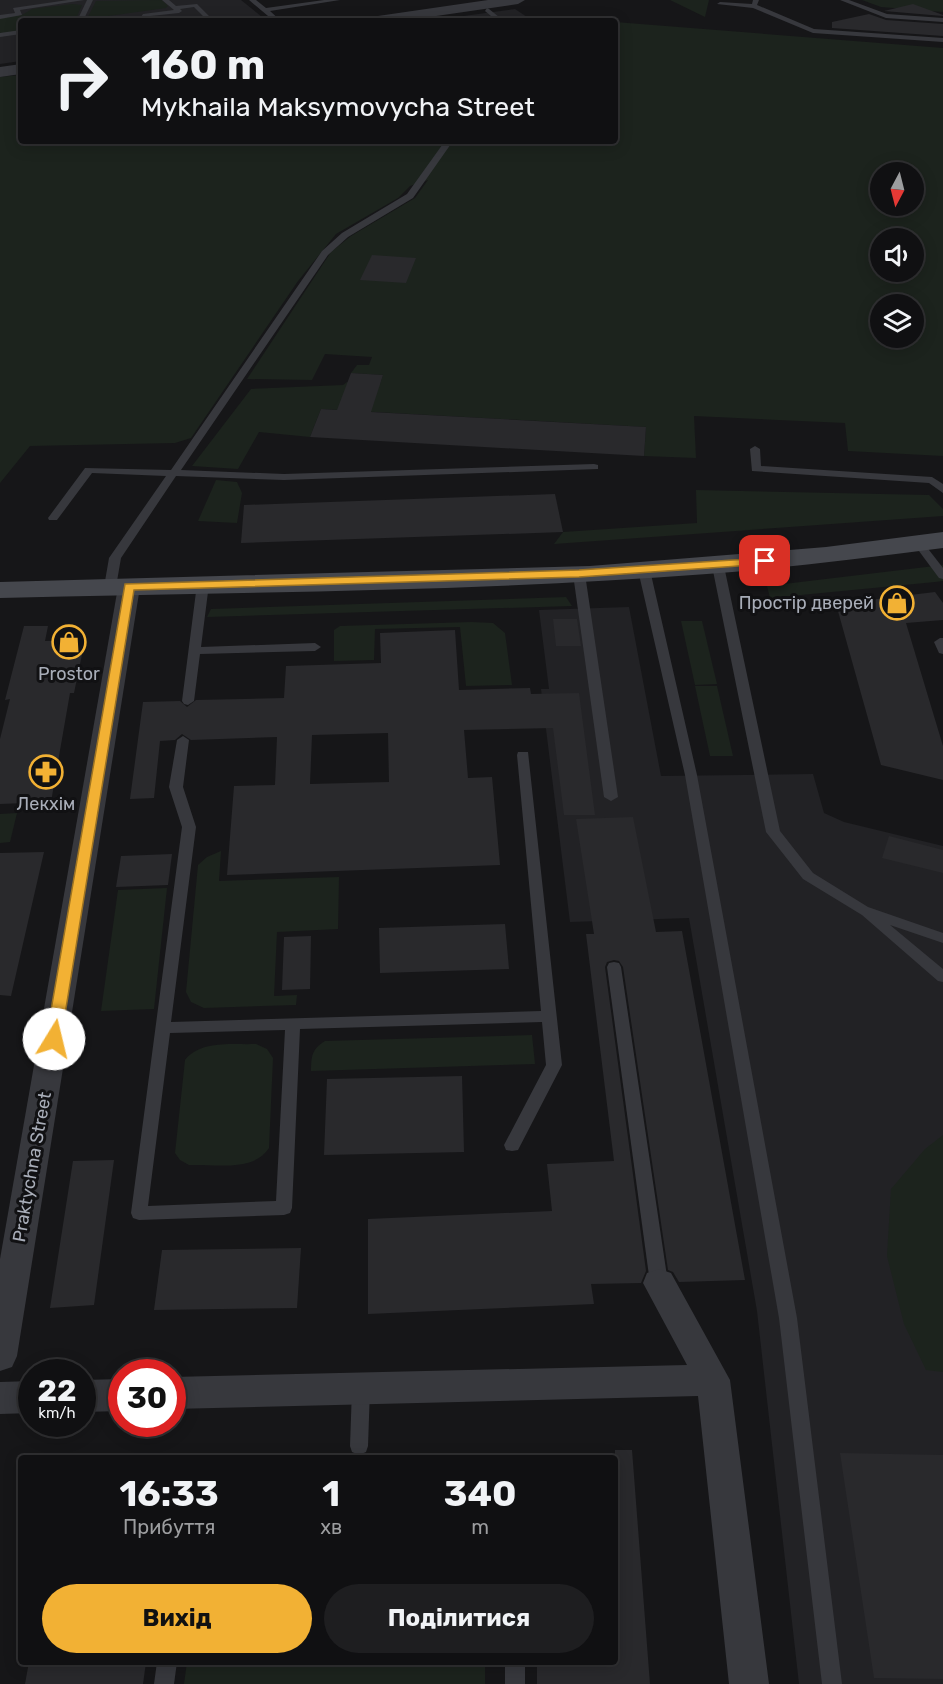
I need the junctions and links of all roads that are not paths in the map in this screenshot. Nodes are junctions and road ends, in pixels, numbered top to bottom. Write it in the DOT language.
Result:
graph roads {
  1 [pos="81,0"];
  2 [pos="90,0"];
  3 [pos="165,0"];
  4 [pos="252,0"];
  5 [pos="337,0"];
  6 [pos="518,0"];
  7 [pos="843,0"];
  8 [pos="755,3"];
  9 [pos="720,4"];
  10 [pos="175,8"];
  11 [pos="264,10"];
  12 [pos="487,10"];
  13 [pos="143,16"];
  14 [pos="0,17"];
  15 [pos="81,18"];
  16 [pos="208,18"];
  17 [pos="274,18"];
  18 [pos="392,18"];
  19 [pos="497,18"];
  20 [pos="943,20"];
  21 [pos="18,34"];
  22 [pos="0,35"];
  23 [pos="943,40"];
  24 [pos="18,69"];
  25 [pos="0,72"];
  26 [pos="447,144"];
  27 [pos="755,449"];
  28 [pos="594,467"];
  29 [pos="174,472"];
  30 [pos="938,480"];
  31 [pos="943,490"];
  32 [pos="52,518"];
  33 [pos="930,541"];
  34 [pos="717,566"];
  35 [pos="644,570"];
  36 [pos="579,574"];
  37 [pos="943,576"];
  38 [pos="203,584"];
  39 [pos="120,587"];
  40 [pos="0,590"];
  41 [pos="943,642"];
  42 [pos="315,647"];
  43 [pos="943,650"];
  44 [pos="194,651"];
  45 [pos="188,701"];
  46 [pos="183,740"];
  47 [pos="523,755"];
  48 [pos="611,797"];
  49 [pos="864,910"];
  50 [pos="943,938"];
  51 [pos="614,967"];
  52 [pos="941,977"];
  53 [pos="549,1016"];
  54 [pos="293,1024"];
  55 [pos="162,1028"];
  56 [pos="512,1145"];
  57 [pos="659,1283"];
  58 [pos="0,1356"];
  59 [pos="713,1380"];
  60 [pos="361,1389"];
  61 [pos="186,1393"];
  62 [pos="18,1397"];
  63 [pos="0,1398"];
  64 [pos="359,1446"];
  65 [pos="167,1665"];
  66 [pos="515,1665"];
  67 [pos="164,1684"];
  68 [pos="515,1684"];
  69 [pos="749,1684"];
  70 [pos="832,1684"];
  1 -- 14 [label="lane"];
  2 -- 15 [label="lane"];
  3 -- 10 [label="lane"];
  4 -- 11 [label="lane"];
  5 -- 11 [label="lane"];
  6 -- 18 [label="street"];
  7 -- 20 [label="lane"];
  8 -- 9 [label="lane"];
  8 -- 23 [label="lane"];
  10 -- 13 [label="lane"];
  10 -- 16 [label="lane"];
  11 -- 17 [label="lane"];
  12 -- 19 [label="lane"];
  21 -- 22 [label="lane"];
  24 -- 25 [label="street"];
  26 -- 29 [label="lane"];
  27 -- 30 [label="lane"];
  28 -- 29 [label="lane"];
  29 -- 32 [label="lane"];
  29 -- 39 [label="lane"];
  30 -- 31 [label="lane"];
  33 -- 34 [label="main road"];
  33 -- 37 [label="lane"];
  34 -- 35 [label="main road"];
  34 -- 49 [label="lane"];
  35 -- 36 [label="main road"];
  35 -- 70 [label="lane"];
  36 -- 38 [label="main road"];
  36 -- 48 [label="lane"];
  38 -- 39 [label="main road"];
  38 -- 44 [label="lane"];
  39 -- 40 [label="main road"];
  39 -- 58 [label="street, Praktychna Street"];
  41 -- 43 [label="lane"];
  42 -- 44 [label="lane"];
  44 -- 45 [label="lane"];
  46 -- 55 [label="lane"];
  47 -- 53 [label="lane"];
  49 -- 50 [label="lane"];
  49 -- 52 [label="lane"];
  51 -- 57 [label="lane"];
  53 -- 54 [label="lane"];
  53 -- 56 [label="lane"];
  54 -- 55 [label="lane"];
  54 -- 55 [label="lane"];
  57 -- 59 [label="street"];
  59 -- 60 [label="street"];
  59 -- 69 [label="street"];
  60 -- 61 [label="street"];
  60 -- 64 [label="lane"];
  62 -- 63 [label="street"];
  65 -- 67 [label="lane"];
  66 -- 68 [label="lane"];
}
